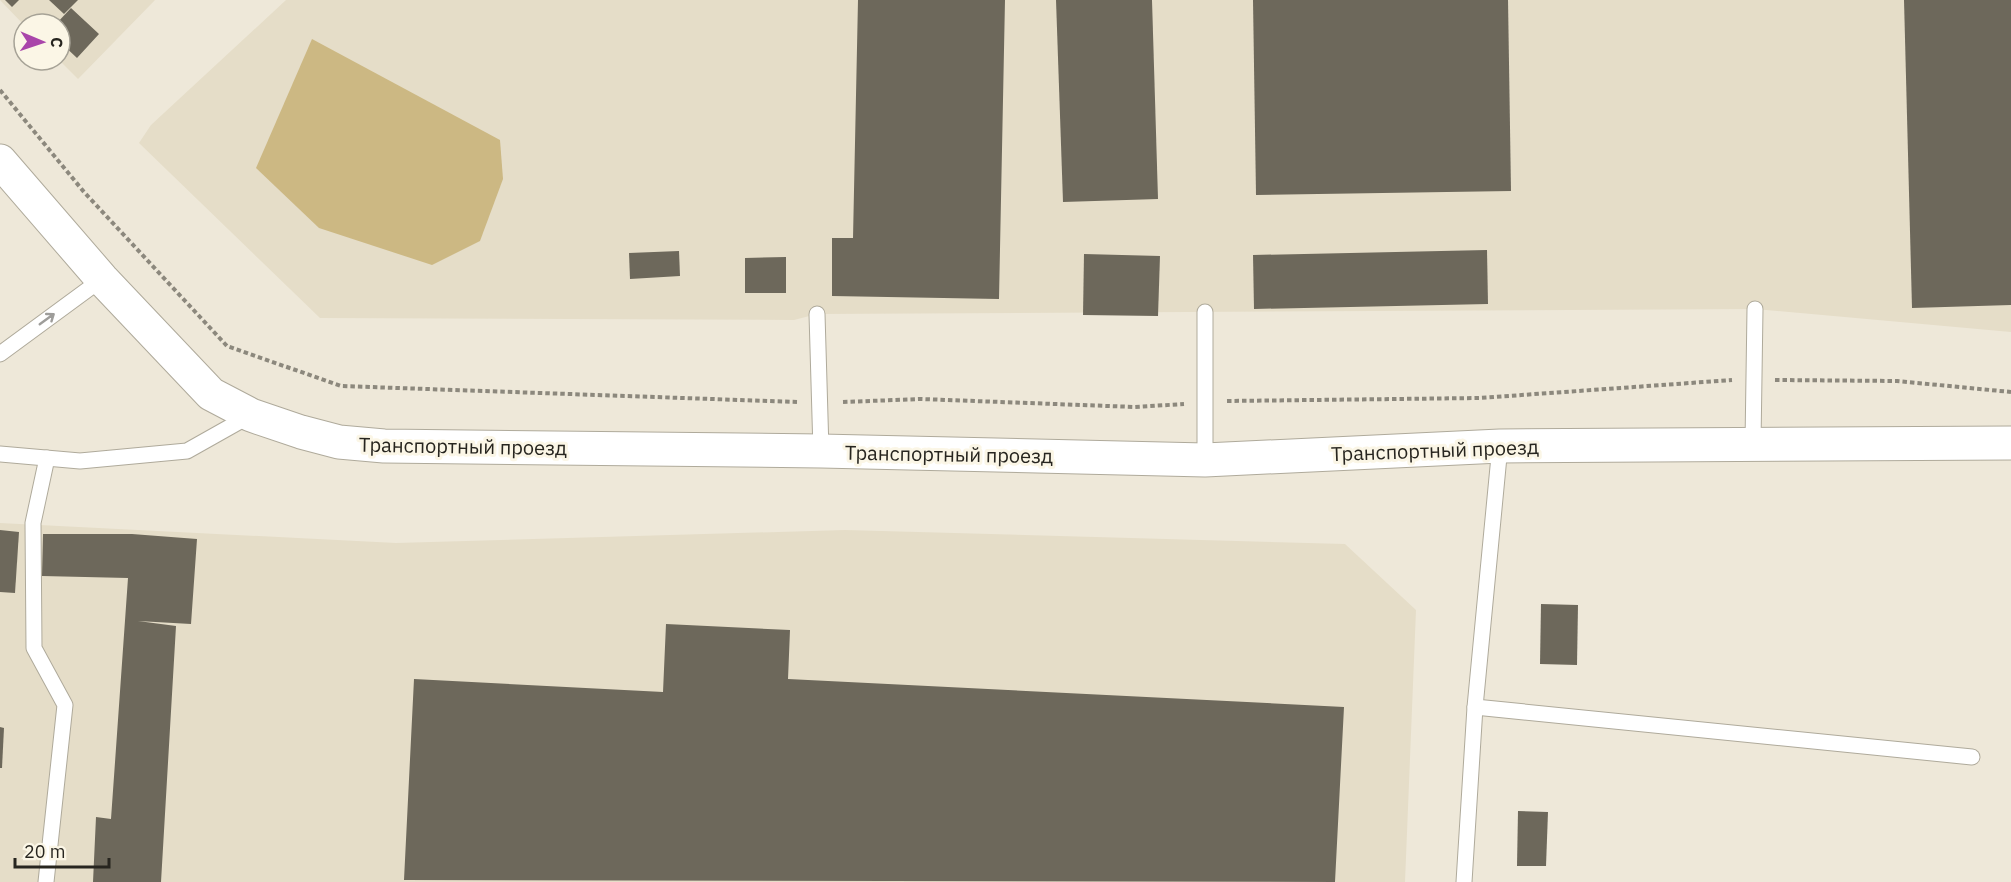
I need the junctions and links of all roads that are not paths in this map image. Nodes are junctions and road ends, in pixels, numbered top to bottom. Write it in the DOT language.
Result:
graph roads {
  1 [pos="0,161"];
  2 [pos="102,279"];
  3 [pos="1755,309"];
  4 [pos="1205,312"];
  5 [pos="817,314"];
  6 [pos="0,354"];
  7 [pos="251,415"];
  8 [pos="1753,443"];
  9 [pos="2011,443"];
  10 [pos="1500,446"];
  11 [pos="821,451"];
  12 [pos="0,454"];
  13 [pos="47,458"];
  14 [pos="1205,460"];
  15 [pos="1475,707"];
  16 [pos="1972,758"];
  17 [pos="45,882"];
  18 [pos="1464,882"];
  1 -- 2 [label="main road, Транспортный проезд"];
  6 -- 2 [label="lane, one-way"];
  2 -- 7 [label="main road, Транспортный проезд"];
  3 -- 8 [label="lane"];
  4 -- 14 [label="lane"];
  5 -- 11 [label="lane"];
  7 -- 11 [label="main road, Транспортный проезд"];
  7 -- 13 [label="lane"];
  8 -- 9 [label="main road, Транспортный проезд"];
  8 -- 10 [label="main road, Транспортный проезд"];
  10 -- 14 [label="main road, Транспортный проезд"];
  10 -- 15 [label="lane"];
  11 -- 14 [label="main road, Транспортный проезд"];
  12 -- 13 [label="lane"];
  13 -- 17 [label="lane"];
  15 -- 16 [label="lane"];
  15 -- 18 [label="lane"];
}
